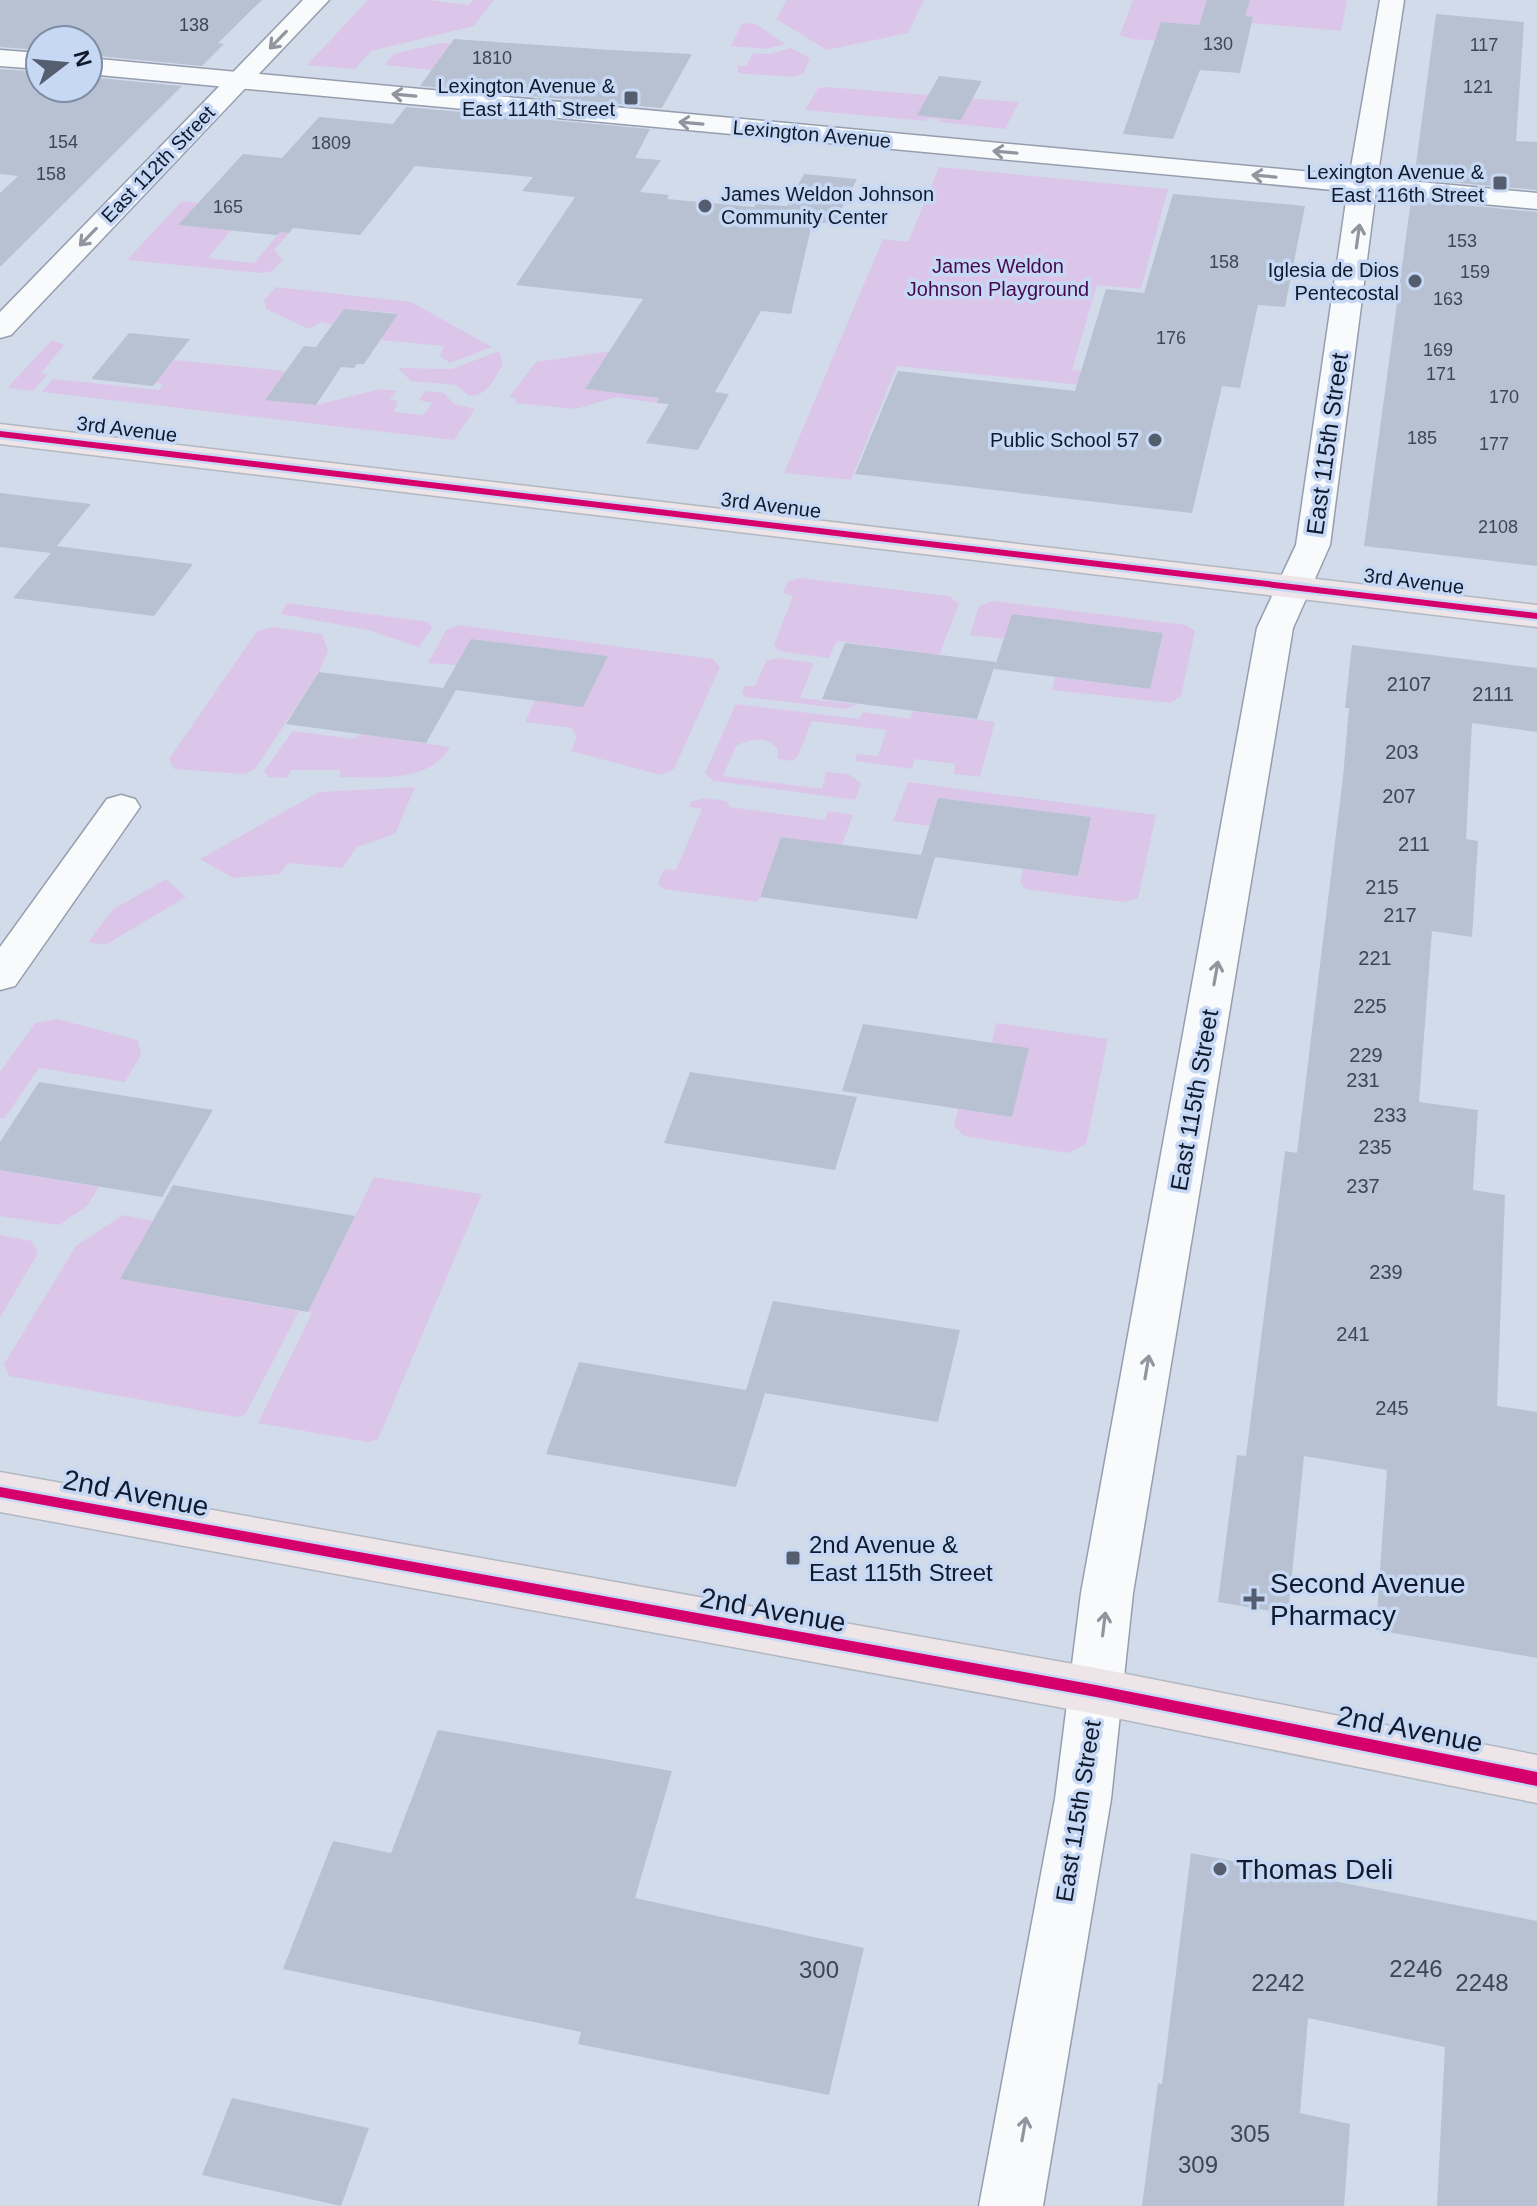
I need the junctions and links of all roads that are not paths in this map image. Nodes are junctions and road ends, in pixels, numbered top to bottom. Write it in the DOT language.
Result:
graph roads {
  1 [pos="317,0"];
  2 [pos="1392,0"];
  3 [pos="0,58"];
  4 [pos="24,60"];
  5 [pos="104,67"];
  6 [pos="239,80"];
  7 [pos="1364,185"];
  8 [pos="1537,201"];
  9 [pos="0,329"];
  10 [pos="0,434"];
  11 [pos="1294,586"];
  12 [pos="1537,616"];
  13 [pos="121,807"];
  14 [pos="0,977"];
  15 [pos="0,1492"];
  16 [pos="1096,1691"];
  17 [pos="1537,1779"];
  18 [pos="1011,2206"];
  1 -- 6 [label="street, East 112th Street, one-way"];
  2 -- 7 [label="street, East 115th Street"];
  3 -- 4 [label="street"];
  5 -- 6 [label="street, Lexington Avenue"];
  7 -- 6 [label="street, Lexington Avenue, one-way"];
  6 -- 9 [label="street, East 112th Street, one-way"];
  7 -- 8 [label="street, Lexington Avenue"];
  11 -- 7 [label="street, East 115th Street, one-way"];
  10 -- 11 [label="main road, 3rd Avenue"];
  11 -- 12 [label="main road, 3rd Avenue"];
  16 -- 11 [label="street, East 115th Street, one-way"];
  13 -- 14 [label="street"];
  15 -- 16 [label="main road, 2nd Avenue"];
  16 -- 17 [label="main road, 2nd Avenue"];
  18 -- 16 [label="street, East 115th Street, one-way"];
}
